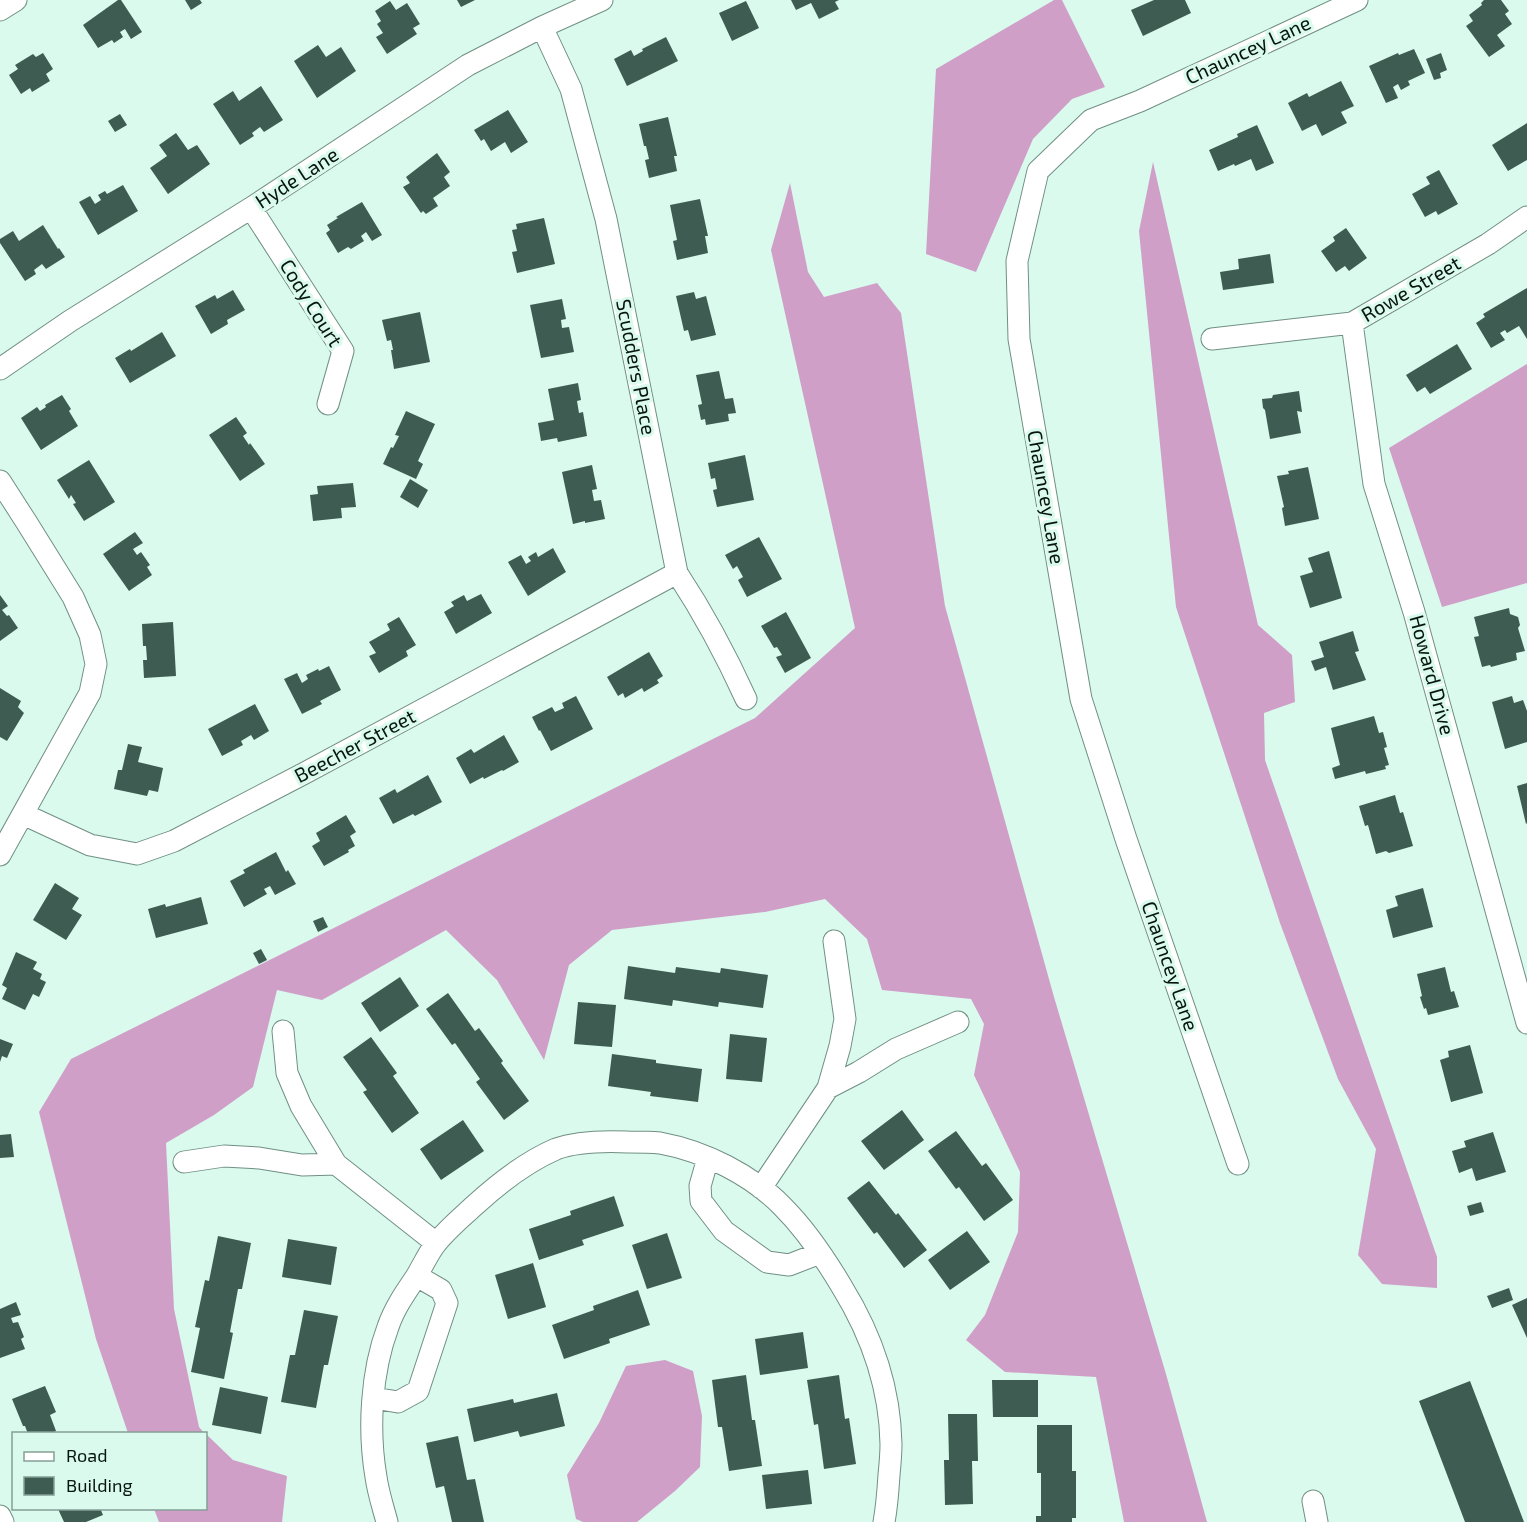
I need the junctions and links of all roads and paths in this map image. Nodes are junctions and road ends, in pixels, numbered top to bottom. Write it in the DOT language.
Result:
graph roads {
  1 [pos="16,0"];
  2 [pos="602,0"];
  3 [pos="1357,0"];
  4 [pos="0,10"];
  5 [pos="542,27"];
  6 [pos="252,208"];
  7 [pos="1527,217"];
  8 [pos="1352,323"];
  9 [pos="1212,339"];
  10 [pos="0,369"];
  11 [pos="328,404"];
  12 [pos="0,481"];
  13 [pos="677,573"];
  14 [pos="746,699"];
  15 [pos="23,813"];
  16 [pos="0,855"];
  17 [pos="834,940"];
  18 [pos="958,1022"];
  19 [pos="1527,1023"];
  20 [pos="283,1031"];
  21 [pos="828,1088"];
  22 [pos="708,1158"];
  23 [pos="184,1162"];
  24 [pos="336,1164"];
  25 [pos="1238,1164"];
  26 [pos="761,1188"];
  27 [pos="436,1243"];
  28 [pos="820,1253"];
  29 [pos="417,1276"];
  30 [pos="374,1398"];
  31 [pos="1312,1501"];
  32 [pos="0,1516"];
  33 [pos="3,1522"];
  34 [pos="387,1522"];
  35 [pos="884,1522"];
  36 [pos="1317,1522"];
  1 -- 4 [label="street"];
  2 -- 5 [label="street, Hyde Lane"];
  3 -- 25 [label="street, Chauncey Lane"];
  5 -- 6 [label="street, Hyde Lane"];
  5 -- 13 [label="street, Scudders Place"];
  6 -- 10 [label="street, Hyde Lane"];
  6 -- 11 [label="street, Cody Court"];
  7 -- 8 [label="street, Rowe Street"];
  8 -- 9 [label="street, Rowe Street"];
  8 -- 19 [label="street, Howard Drive"];
  12 -- 15 [label="street"];
  13 -- 14 [label="street, Scudders Place"];
  13 -- 15 [label="street, Beecher Street"];
  15 -- 16 [label="street"];
  17 -- 21 [label="street"];
  18 -- 21 [label="street"];
  20 -- 24 [label="street"];
  21 -- 26 [label="street"];
  22 -- 26 [label="street"];
  22 -- 27 [label="street"];
  22 -- 28 [label="street"];
  23 -- 24 [label="street"];
  24 -- 27 [label="street"];
  26 -- 28 [label="street"];
  27 -- 29 [label="street"];
  28 -- 35 [label="street"];
  29 -- 30 [label="street"];
  29 -- 30 [label="street"];
  30 -- 34 [label="street"];
  31 -- 36 [label="street"];
  32 -- 33 [label="street"];
}
